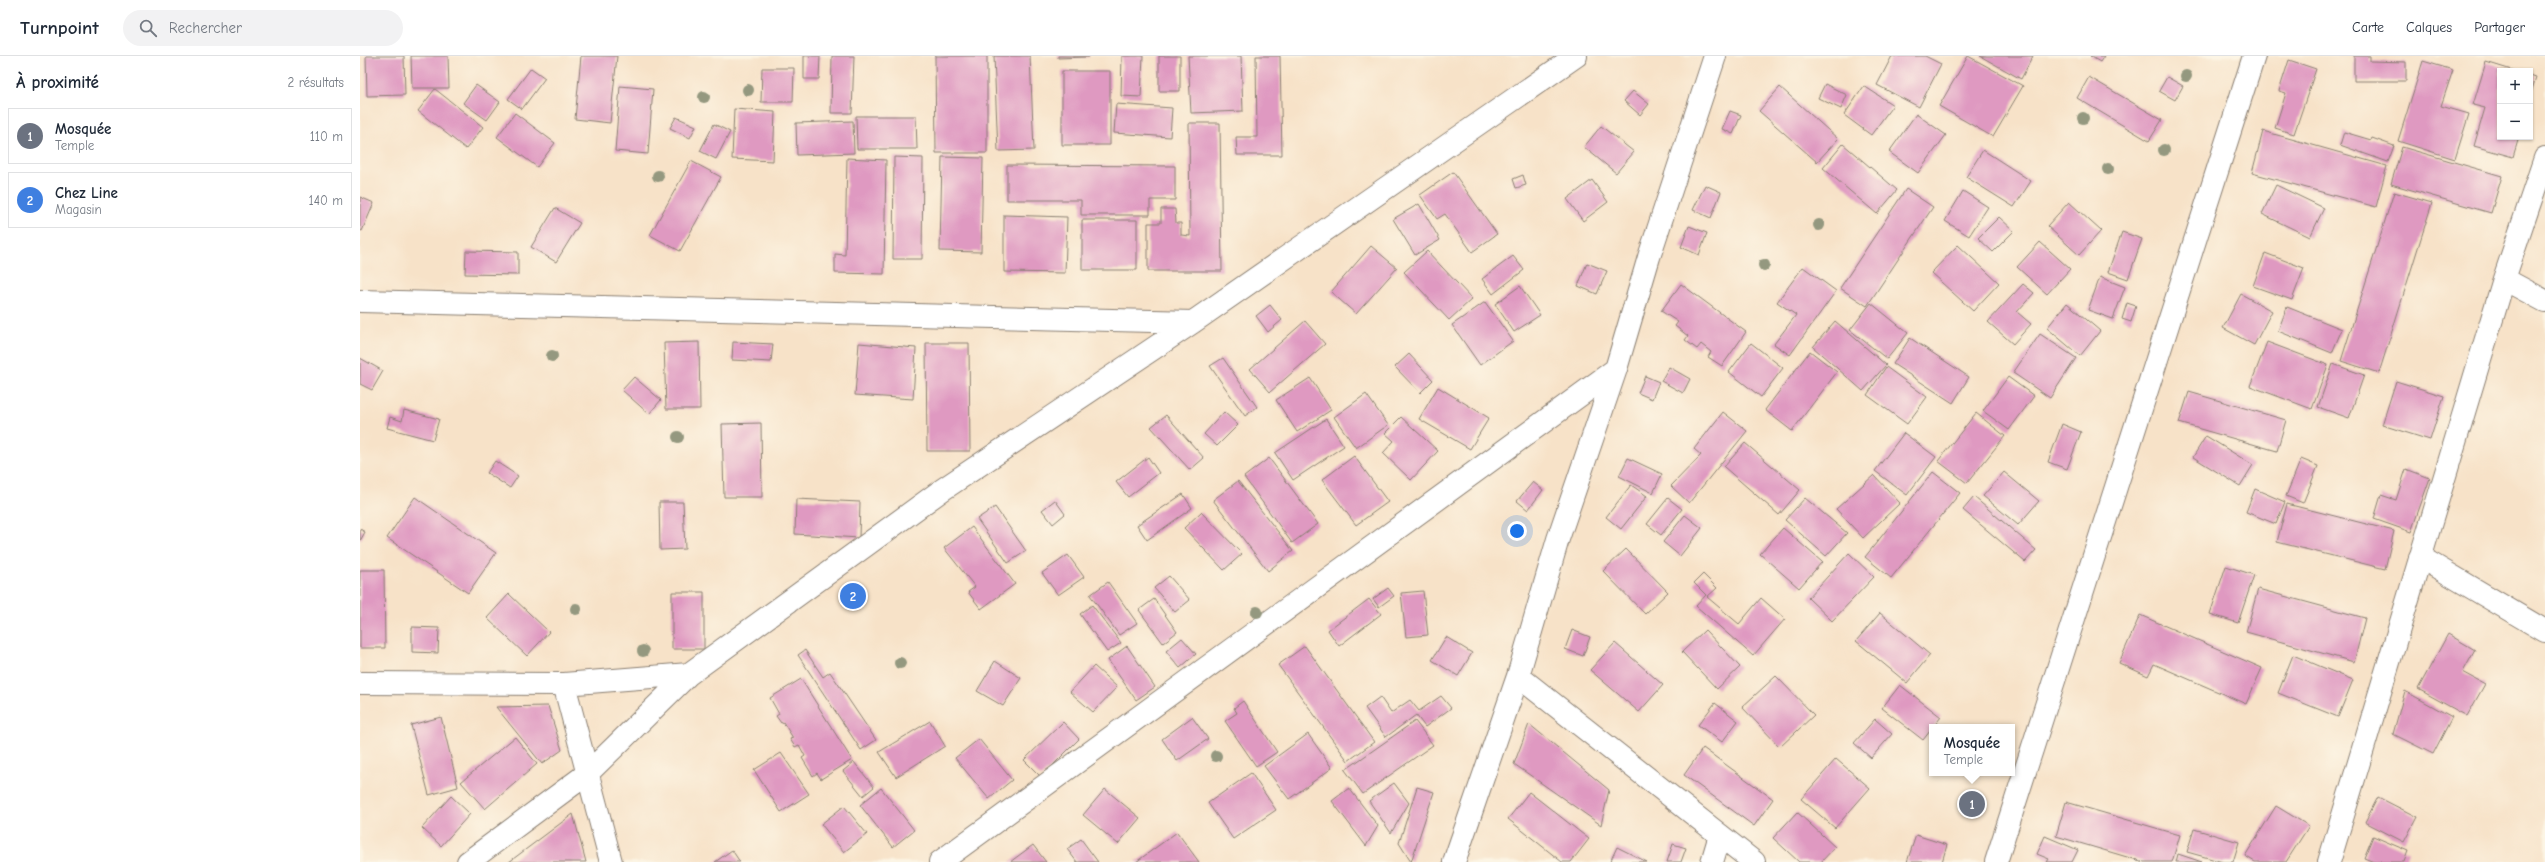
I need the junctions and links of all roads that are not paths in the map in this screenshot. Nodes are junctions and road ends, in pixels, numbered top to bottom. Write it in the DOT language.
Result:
graph roads {
  1 [pos="1576,56"];
  2 [pos="1715,56"];
  3 [pos="2254,56"];
  4 [pos="2545,158"];
  5 [pos="2504,279"];
  6 [pos="360,301"];
  7 [pos="2545,301"];
  8 [pos="1192,322"];
  9 [pos="1616,369"];
  10 [pos="2420,557"];
  11 [pos="2545,631"];
  12 [pos="689,674"];
  13 [pos="1518,676"];
  14 [pos="360,683"];
  15 [pos="564,684"];
  16 [pos="588,773"];
  17 [pos="1720,835"];
  18 [pos="468,862"];
  19 [pos="611,862"];
  20 [pos="940,862"];
  21 [pos="1454,862"];
  22 [pos="1712,862"];
  23 [pos="1754,862"];
  24 [pos="1996,862"];
  25 [pos="2329,862"];
  1 -- 8 [label="street"];
  2 -- 9 [label="street"];
  3 -- 24 [label="street"];
  4 -- 5 [label="street"];
  5 -- 7 [label="street"];
  5 -- 10 [label="street"];
  6 -- 8 [label="street"];
  8 -- 12 [label="street"];
  9 -- 13 [label="street"];
  9 -- 20 [label="street"];
  10 -- 11 [label="street"];
  10 -- 25 [label="street"];
  12 -- 15 [label="street"];
  12 -- 16 [label="street"];
  13 -- 17 [label="street"];
  13 -- 21 [label="street"];
  14 -- 15 [label="street"];
  15 -- 16 [label="street"];
  16 -- 18 [label="street"];
  16 -- 19 [label="street"];
  17 -- 22 [label="street"];
  17 -- 23 [label="street"];
}
